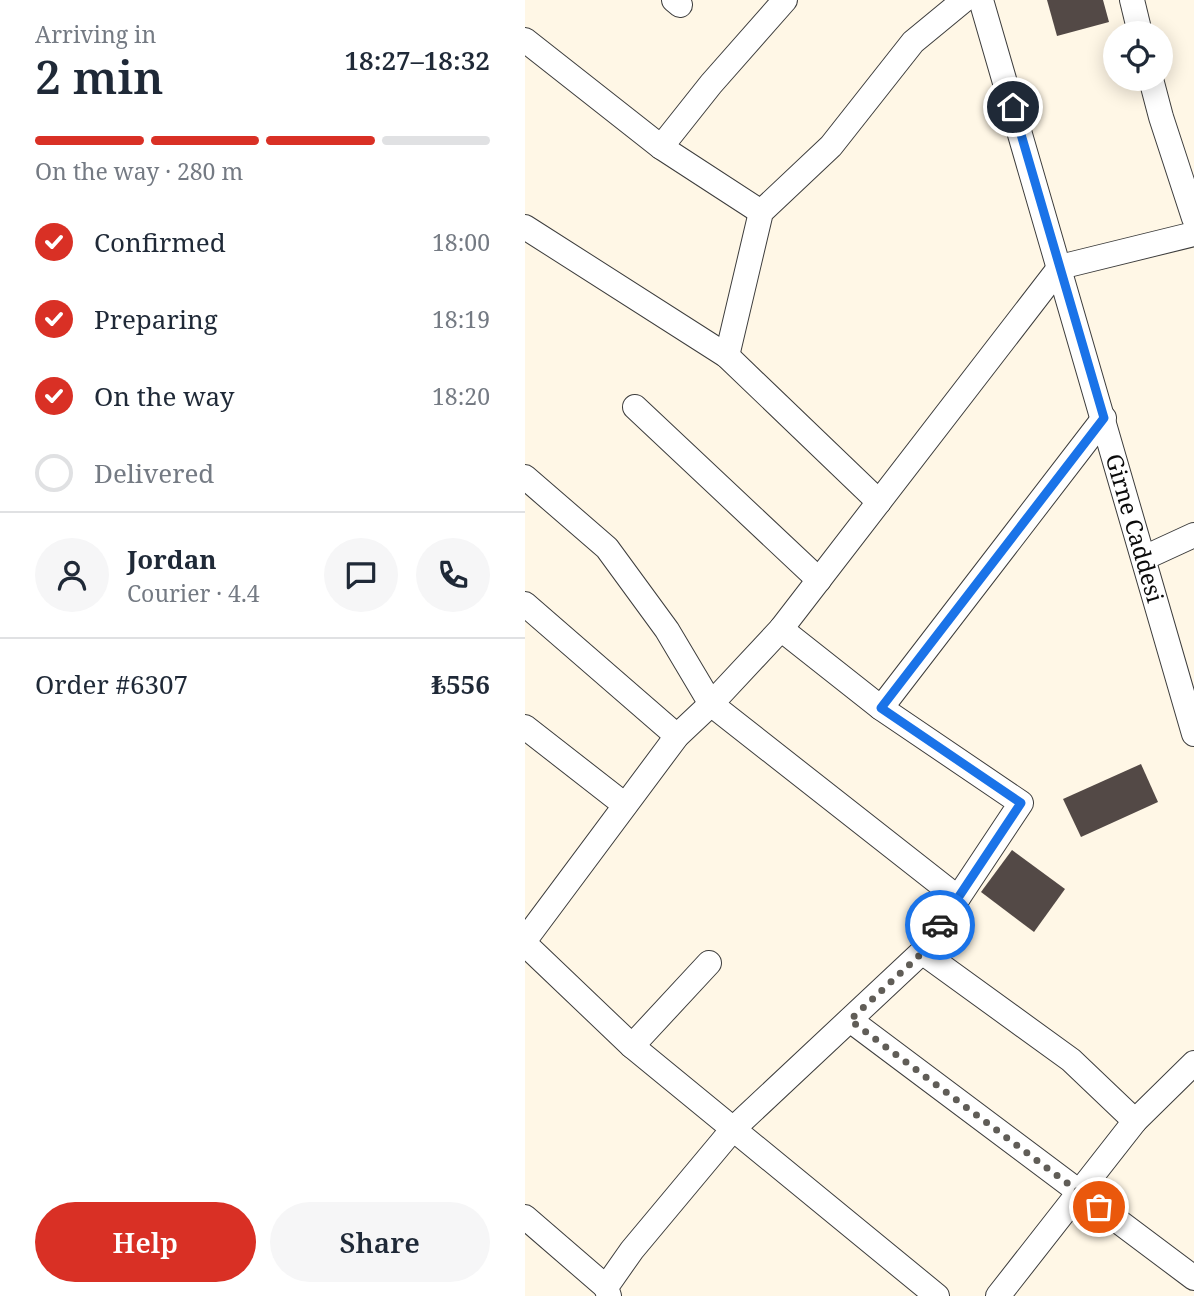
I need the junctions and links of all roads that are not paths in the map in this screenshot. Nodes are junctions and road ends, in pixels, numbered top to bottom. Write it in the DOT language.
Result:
graph roads {
  1 [pos="785,0"];
  2 [pos="964,0"];
  3 [pos="981,0"];
  4 [pos="1132,0"];
  5 [pos="1137,21"];
  6 [pos="525,40"];
  7 [pos="1154,91"];
  8 [pos="661,147"];
  9 [pos="761,212"];
  10 [pos="1194,218"];
  11 [pos="525,227"];
  12 [pos="1194,234"];
  13 [pos="1061,267"];
  14 [pos="727,356"];
  15 [pos="635,407"];
  16 [pos="1104,418"];
  17 [pos="525,477"];
  18 [pos="879,502"];
  19 [pos="1194,535"];
  20 [pos="1144,558"];
  21 [pos="818,580"];
  22 [pos="525,604"];
  23 [pos="781,629"];
  24 [pos="711,704"];
  25 [pos="881,708"];
  26 [pos="525,727"];
  27 [pos="1194,733"];
  28 [pos="677,736"];
  29 [pos="625,805"];
  30 [pos="958,898"];
  31 [pos="525,942"];
  32 [pos="922,953"];
  33 [pos="709,963"];
  34 [pos="850,1020"];
  35 [pos="632,1046"];
  36 [pos="1194,1063"];
  37 [pos="1135,1121"];
  38 [pos="733,1129"];
  39 [pos="1080,1192"];
  40 [pos="525,1217"];
  41 [pos="1194,1278"];
  42 [pos="608,1292"];
  43 [pos="937,1296"];
  44 [pos="997,1296"];
  1 -- 8 [label="street"];
  2 -- 9 [label="street"];
  3 -- 13 [label="street, Girne Caddesi"];
  4 -- 5 [label="street"];
  6 -- 8 [label="street"];
  7 -- 10 [label="street"];
  8 -- 9 [label="street"];
  9 -- 14 [label="street"];
  11 -- 14 [label="street"];
  12 -- 13 [label="street"];
  13 -- 16 [label="street, Girne Caddesi"];
  13 -- 18 [label="street"];
  14 -- 18 [label="street"];
  15 -- 21 [label="street"];
  16 -- 20 [label="street, Girne Caddesi"];
  16 -- 25 [label="street"];
  17 -- 24 [label="street"];
  18 -- 21 [label="street"];
  19 -- 20 [label="street"];
  20 -- 27 [label="street, Girne Caddesi"];
  21 -- 23 [label="street"];
  22 -- 28 [label="street"];
  23 -- 24 [label="street"];
  23 -- 25 [label="street"];
  24 -- 28 [label="street"];
  24 -- 30 [label="street"];
  25 -- 30 [label="street"];
  26 -- 29 [label="street"];
  28 -- 29 [label="street"];
  29 -- 31 [label="street"];
  30 -- 32 [label="street"];
  31 -- 35 [label="street"];
  32 -- 34 [label="street"];
  32 -- 37 [label="street"];
  33 -- 35 [label="street"];
  34 -- 38 [label="street"];
  34 -- 39 [label="street"];
  35 -- 38 [label="street"];
  36 -- 37 [label="street"];
  37 -- 39 [label="street"];
  38 -- 42 [label="street"];
  38 -- 43 [label="street"];
  39 -- 41 [label="street"];
  39 -- 44 [label="street"];
  40 -- 42 [label="street"];
}
